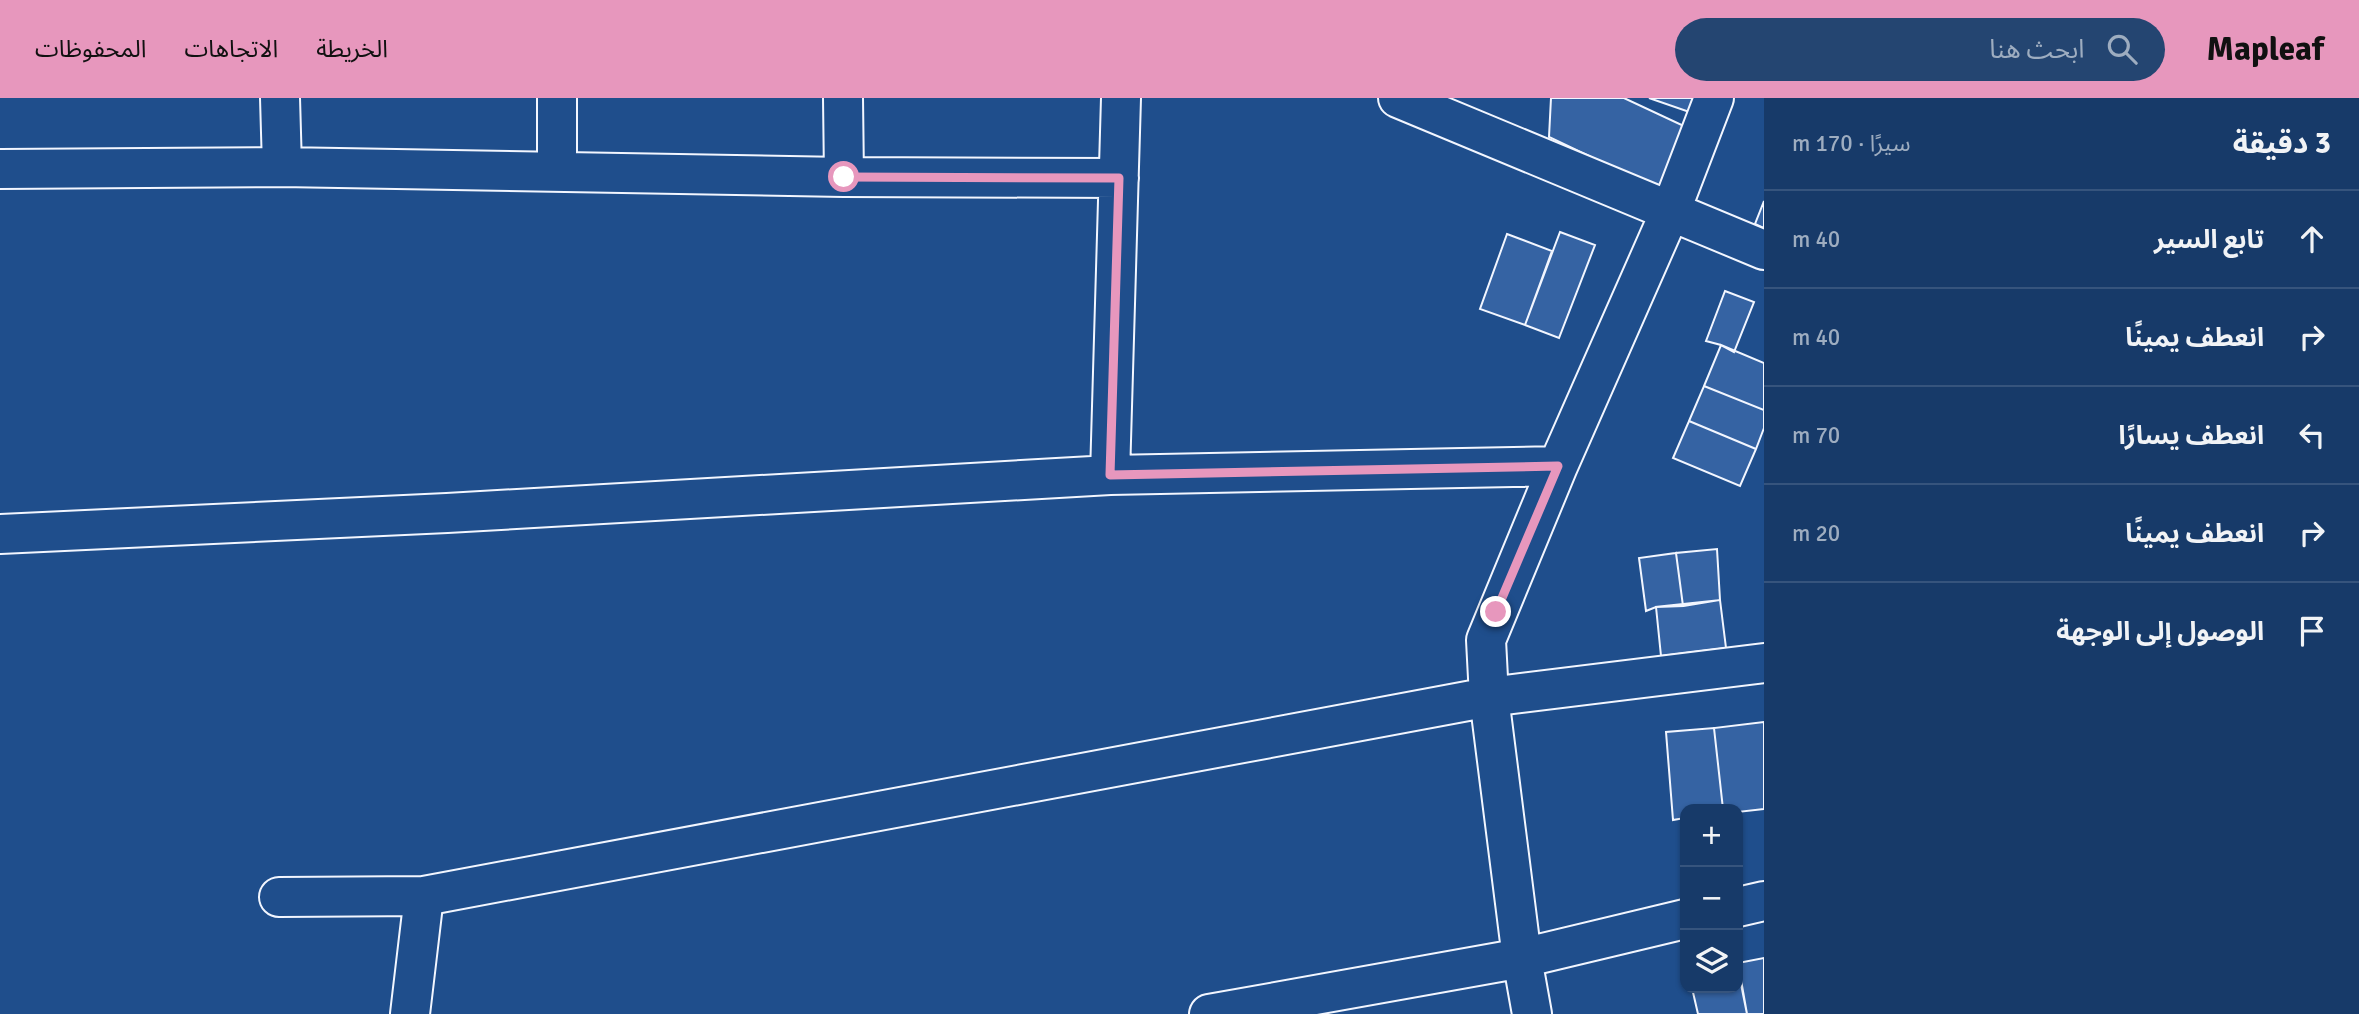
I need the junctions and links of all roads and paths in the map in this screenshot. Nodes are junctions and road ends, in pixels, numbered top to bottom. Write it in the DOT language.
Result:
graph roads {
  1 [pos="280,98"];
  2 [pos="557,98"];
  3 [pos="843,98"];
  4 [pos="1121,98"];
  5 [pos="1398,98"];
  6 [pos="1714,98"];
  7 [pos="282,167"];
  8 [pos="0,169"];
  9 [pos="557,172"];
  10 [pos="844,177"];
  11 [pos="1119,178"];
  12 [pos="1671,211"];
  13 [pos="1764,250"];
  14 [pos="1558,466"];
  15 [pos="1110,475"];
  16 [pos="0,534"];
  17 [pos="1764,663"];
  18 [pos="1489,697"];
  19 [pos="424,896"];
  20 [pos="279,897"];
  21 [pos="1764,901"];
  22 [pos="1743,906"];
  23 [pos="1680,920"];
  24 [pos="1522,958"];
  25 [pos="410,1014"];
  26 [pos="1209,1014"];
  27 [pos="1532,1014"];
  1 -- 7 [label="street"];
  2 -- 9 [label="street"];
  3 -- 10 [label="street"];
  4 -- 11 [label="street"];
  5 -- 12 [label="street"];
  6 -- 12 [label="street"];
  7 -- 8 [label="street"];
  7 -- 9 [label="street"];
  9 -- 10 [label="street"];
  10 -- 11 [label="street"];
  11 -- 15 [label="street"];
  12 -- 13 [label="street"];
  12 -- 14 [label="street"];
  14 -- 15 [label="street"];
  14 -- 18 [label="street"];
  15 -- 16 [label="street"];
  17 -- 18 [label="street"];
  18 -- 19 [label="street"];
  18 -- 24 [label="street"];
  19 -- 20 [label="street"];
  19 -- 25 [label="street"];
  21 -- 22 [label="street"];
  23 -- 24 [label="street"];
  24 -- 26 [label="street"];
  24 -- 27 [label="street"];
}
